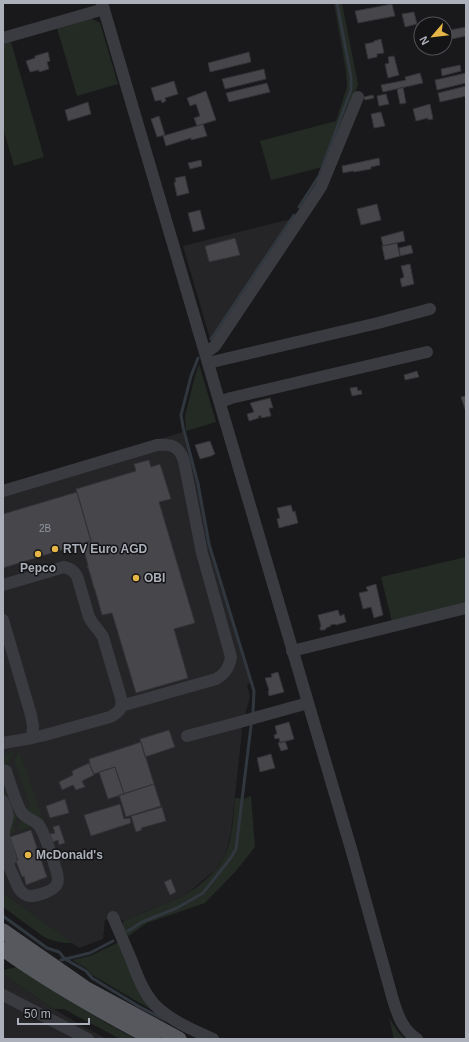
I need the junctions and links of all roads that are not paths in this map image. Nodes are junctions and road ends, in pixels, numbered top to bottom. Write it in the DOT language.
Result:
graph roads {
  1 [pos="103,6"];
  2 [pos="3,38"];
  3 [pos="358,96"];
  4 [pos="430,309"];
  5 [pos="427,352"];
  6 [pos="207,358"];
  7 [pos="220,402"];
  8 [pos="3,491"];
  9 [pos="3,585"];
  10 [pos="466,608"];
  11 [pos="3,620"];
  12 [pos="292,651"];
  13 [pos="308,703"];
  14 [pos="122,706"];
  15 [pos="187,736"];
  16 [pos="32,738"];
  17 [pos="3,743"];
  18 [pos="3,770"];
  19 [pos="3,801"];
  20 [pos="3,852"];
  21 [pos="17,886"];
  22 [pos="113,917"];
  23 [pos="3,931"];
  24 [pos="3,949"];
  25 [pos="3,995"];
  26 [pos="72,1035"];
  27 [pos="88,1039"];
  28 [pos="153,1039"];
  29 [pos="179,1039"];
  30 [pos="213,1039"];
  31 [pos="417,1039"];
  1 -- 2 [label="street"];
  1 -- 6 [label="street"];
  3 -- 6 [label="street"];
  4 -- 6 [label="street"];
  5 -- 7 [label="street"];
  6 -- 7 [label="street"];
  7 -- 12 [label="street"];
  8 -- 14 [label="street"];
  9 -- 14 [label="street"];
  10 -- 12 [label="street"];
  11 -- 16 [label="street"];
  12 -- 13 [label="street"];
  13 -- 15 [label="street"];
  13 -- 31 [label="street"];
  14 -- 16 [label="street"];
  16 -- 17 [label="street"];
  18 -- 21 [label="street"];
  19 -- 21 [label="street"];
  20 -- 21 [label="street"];
  22 -- 30 [label="street"];
  23 -- 29 [label="main road"];
  24 -- 28 [label="main road"];
  25 -- 26 [label="street"];
  26 -- 27 [label="street"];
}
